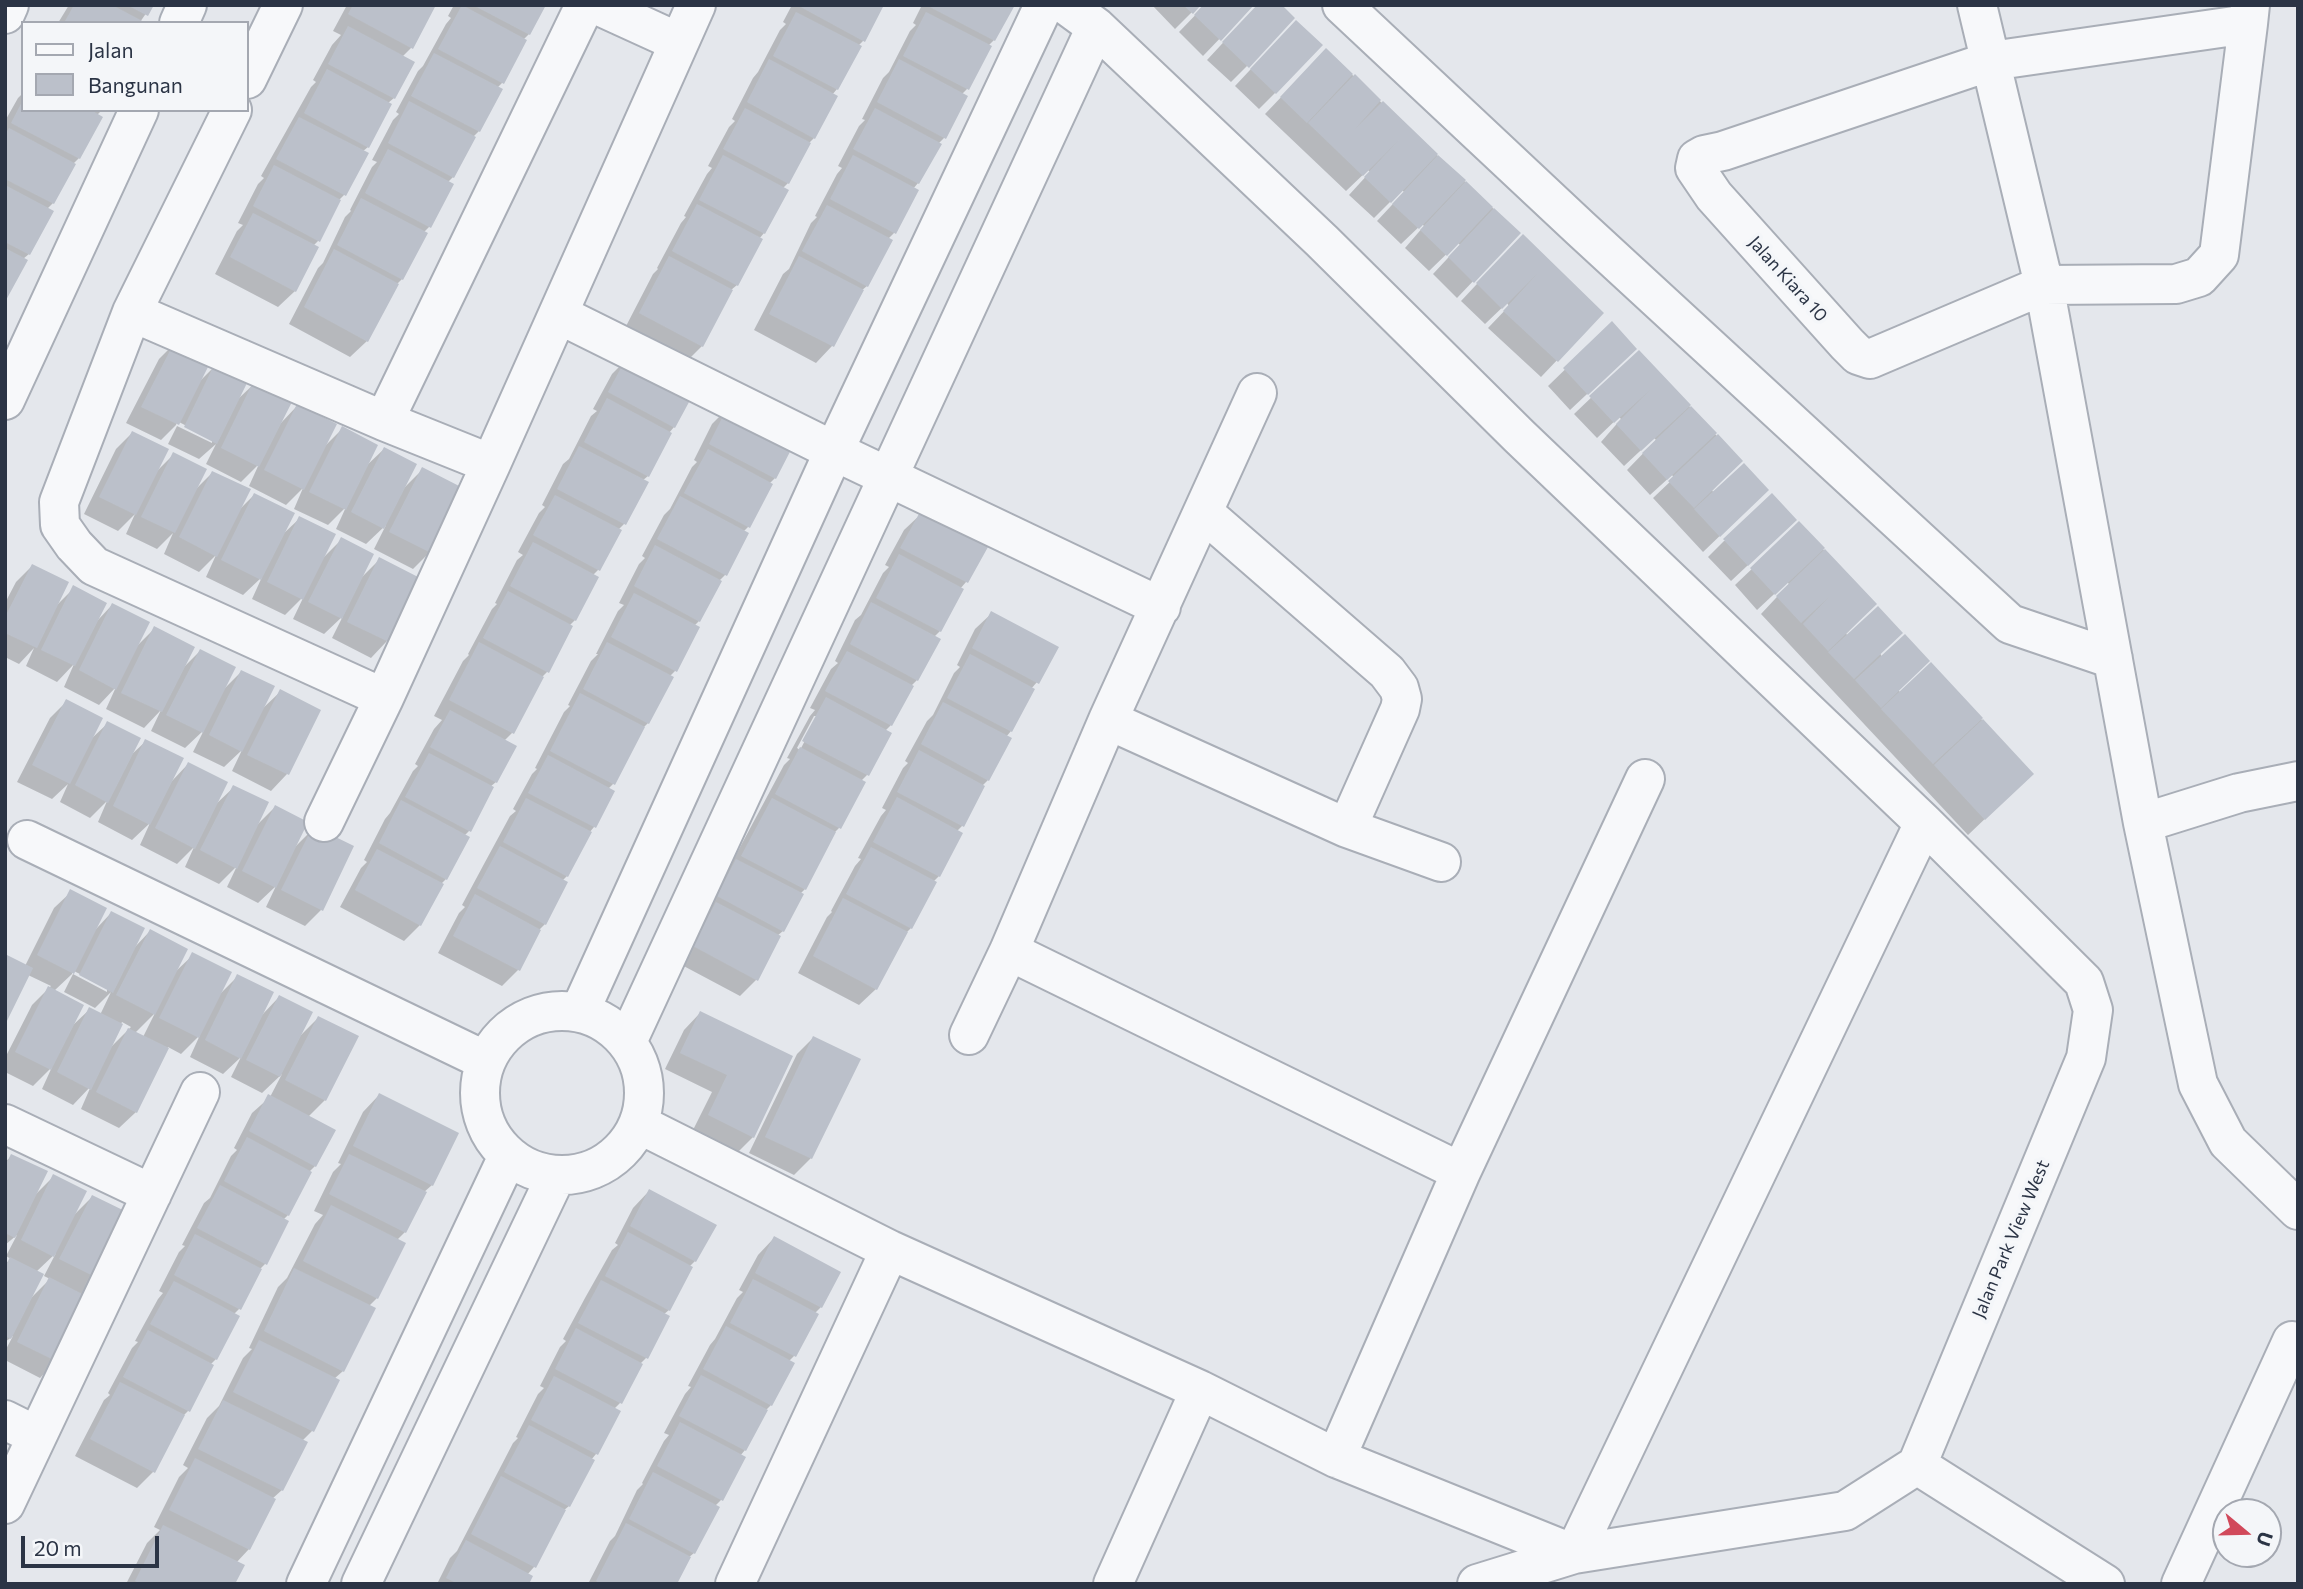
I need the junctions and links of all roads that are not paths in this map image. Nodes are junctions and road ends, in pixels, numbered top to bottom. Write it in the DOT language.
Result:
graph roads {
  1 [pos="9,5"];
  2 [pos="187,5"];
  3 [pos="283,5"];
  4 [pos="585,5"];
  5 [pos="597,5"];
  6 [pos="696,5"];
  7 [pos="1044,5"];
  8 [pos="1342,5"];
  9 [pos="1977,5"];
  10 [pos="5,14"];
  11 [pos="2249,15"];
  12 [pos="1081,16"];
  13 [pos="180,21"];
  14 [pos="678,43"];
  15 [pos="1991,61"];
  16 [pos="248,77"];
  17 [pos="138,112"];
  18 [pos="231,112"];
  19 [pos="2044,285"];
  20 [pos="132,312"];
  21 [pos="558,314"];
  22 [pos="1257,393"];
  23 [pos="5,400"];
  24 [pos="384,421"];
  25 [pos="834,450"];
  26 [pos="491,464"];
  27 [pos="888,475"];
  28 [pos="1204,513"];
  29 [pos="1161,607"];
  30 [pos="2113,659"];
  31 [pos="384,698"];
  32 [pos="1108,720"];
  33 [pos="1644,779"];
  34 [pos="2298,781"];
  35 [pos="324,822"];
  36 [pos="1924,823"];
  37 [pos="2143,823"];
  38 [pos="1347,828"];
  39 [pos="27,840"];
  40 [pos="1441,862"];
  41 [pos="1009,951"];
  42 [pos="580,1011"];
  43 [pos="969,1035"];
  44 [pos="627,1042"];
  45 [pos="486,1061"];
  46 [pos="200,1092"];
  47 [pos="5,1124"];
  48 [pos="639,1124"];
  49 [pos="508,1156"];
  50 [pos="1461,1172"];
  51 [pos="556,1176"];
  52 [pos="152,1194"];
  53 [pos="2298,1210"];
  54 [pos="890,1250"];
  55 [pos="2292,1341"];
  56 [pos="1200,1390"];
  57 [pos="21,1428"];
  58 [pos="1336,1458"];
  59 [pos="1917,1465"];
  60 [pos="5,1504"];
  61 [pos="1574,1555"];
  62 [pos="306,1584"];
  63 [pos="361,1584"];
  64 [pos="735,1584"];
  65 [pos="1113,1584"];
  66 [pos="1477,1584"];
  67 [pos="2105,1584"];
  68 [pos="2181,1584"];
  1 -- 10 [label="street"];
  2 -- 13 [label="street"];
  3 -- 16 [label="street"];
  4 -- 24 [label="street"];
  5 -- 14 [label="street"];
  6 -- 14 [label="street"];
  7 -- 25 [label="street"];
  8 -- 30 [label="street"];
  9 -- 15 [label="street"];
  11 -- 15 [label="street, Jalan Kiara 10"];
  11 -- 19 [label="street, Jalan Kiara 10"];
  12 -- 27 [label="street"];
  12 -- 36 [label="street"];
  14 -- 21 [label="street"];
  15 -- 19 [label="street"];
  15 -- 19 [label="street, Jalan Kiara 10"];
  17 -- 23 [label="street"];
  18 -- 20 [label="street"];
  19 -- 30 [label="street"];
  20 -- 24 [label="street"];
  20 -- 31 [label="street"];
  21 -- 25 [label="street"];
  21 -- 26 [label="street"];
  22 -- 28 [label="street"];
  24 -- 26 [label="street"];
  25 -- 27 [label="street"];
  25 -- 42 [label="street"];
  26 -- 31 [label="street"];
  27 -- 29 [label="street"];
  27 -- 44 [label="street"];
  28 -- 29 [label="street"];
  28 -- 38 [label="street"];
  29 -- 32 [label="street"];
  30 -- 37 [label="street"];
  31 -- 35 [label="street"];
  32 -- 38 [label="street"];
  32 -- 41 [label="street"];
  33 -- 50 [label="street"];
  34 -- 37 [label="street"];
  36 -- 59 [label="street, Jalan Park View West"];
  36 -- 61 [label="street"];
  37 -- 53 [label="street"];
  38 -- 40 [label="street"];
  39 -- 45 [label="street"];
  41 -- 43 [label="street"];
  41 -- 50 [label="street"];
  42 -- 44 [label="street"];
  42 -- 45 [label="street"];
  44 -- 48 [label="street"];
  45 -- 49 [label="street"];
  46 -- 52 [label="street"];
  47 -- 52 [label="street"];
  48 -- 51 [label="street"];
  48 -- 54 [label="street"];
  49 -- 51 [label="street"];
  49 -- 62 [label="street"];
  50 -- 58 [label="street"];
  51 -- 63 [label="street"];
  52 -- 57 [label="street"];
  54 -- 56 [label="street"];
  54 -- 64 [label="street"];
  55 -- 68 [label="street"];
  56 -- 58 [label="street"];
  56 -- 65 [label="street"];
  57 -- 60 [label="street"];
  58 -- 61 [label="street"];
  59 -- 61 [label="street"];
  59 -- 67 [label="street"];
  61 -- 66 [label="street"];
}
